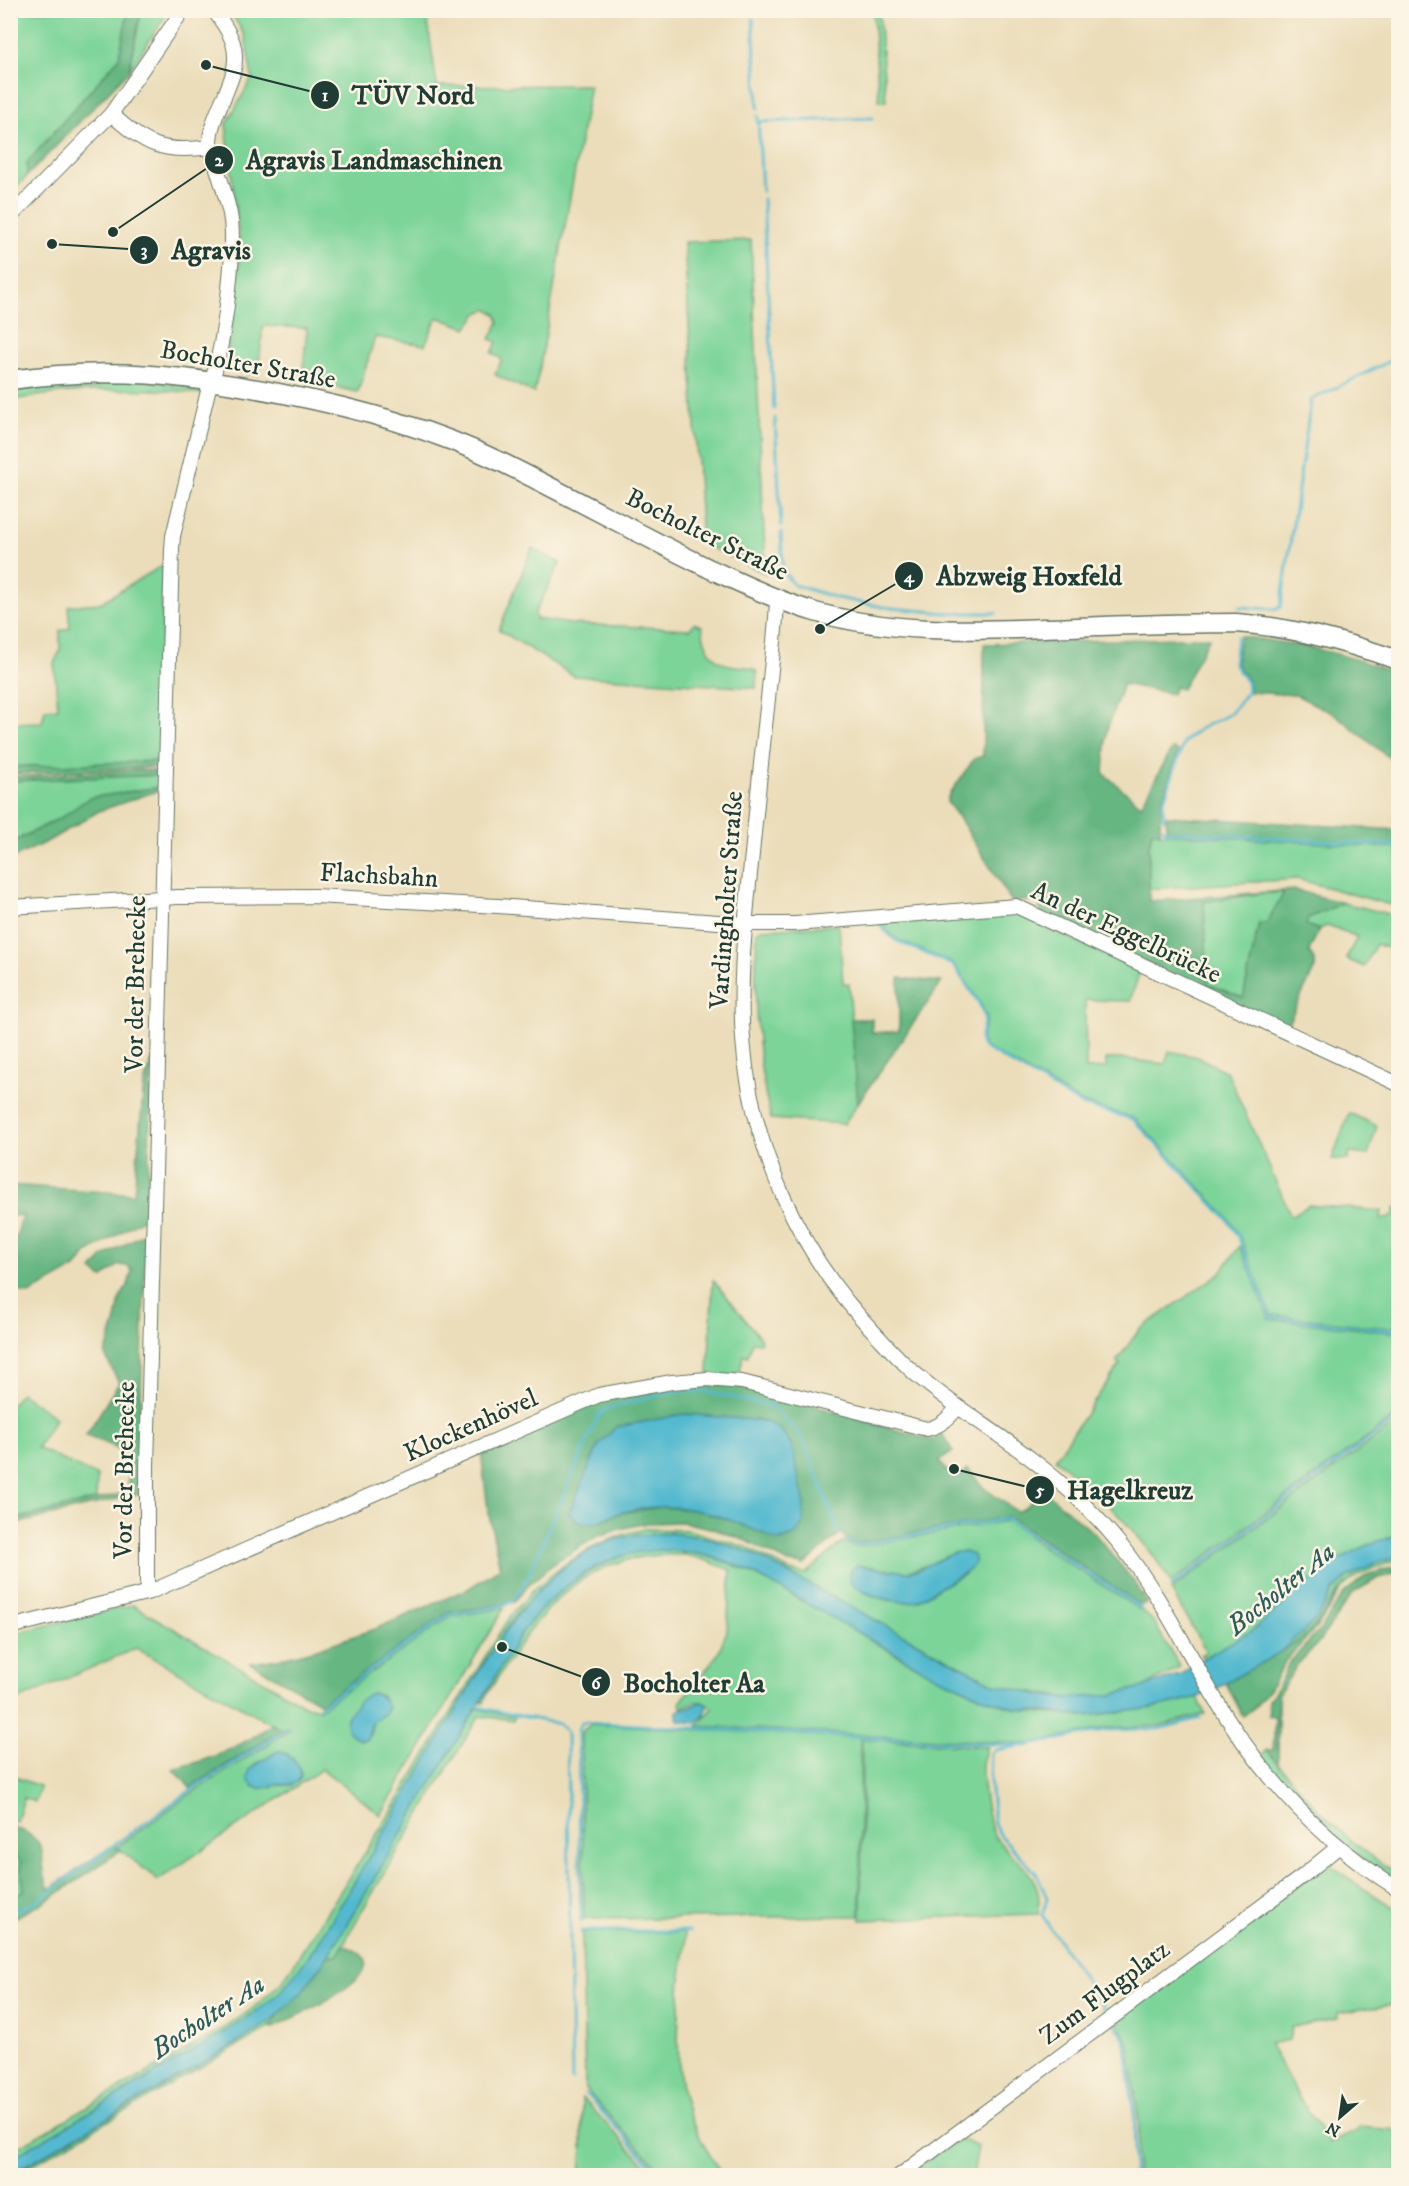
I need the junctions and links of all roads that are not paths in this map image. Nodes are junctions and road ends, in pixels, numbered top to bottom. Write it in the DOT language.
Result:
graph roads {
  1 [pos="183,10"];
  2 [pos="214,10"];
  3 [pos="111,114"];
  4 [pos="210,147"];
  5 [pos="10,217"];
  6 [pos="10,380"];
  7 [pos="212,381"];
  8 [pos="777,599"];
  9 [pos="1398,660"];
  10 [pos="162,898"];
  11 [pos="10,907"];
  12 [pos="746,924"];
  13 [pos="1398,1084"];
  14 [pos="958,1407"];
  15 [pos="150,1592"];
  16 [pos="10,1626"];
  17 [pos="1338,1847"];
  18 [pos="1398,1889"];
  19 [pos="898,2175"];
  1 -- 3 [label="street"];
  2 -- 4 [label="street"];
  3 -- 4 [label="street"];
  3 -- 5 [label="street"];
  4 -- 7 [label="street, Vor der Brehecke"];
  6 -- 7 [label="main road, Bocholter Straße"];
  7 -- 8 [label="main road, Bocholter Straße"];
  7 -- 10 [label="street, Vor der Brehecke"];
  8 -- 9 [label="main road, Bocholter Straße"];
  8 -- 12 [label="street, Vardingholter Straße"];
  10 -- 11 [label="street, Flachsbahn"];
  10 -- 12 [label="street, Flachsbahn"];
  10 -- 15 [label="street, Vor der Brehecke"];
  12 -- 13 [label="street, An der Eggelbrücke"];
  12 -- 14 [label="street, Vardingholter Straße"];
  14 -- 15 [label="street, Klockenhövel"];
  14 -- 17 [label="street, Vardingholter Straße"];
  15 -- 16 [label="street, Klockenhövel"];
  17 -- 18 [label="street, Vardingholter Straße"];
  17 -- 19 [label="street, Zum Flugplatz"];
}
